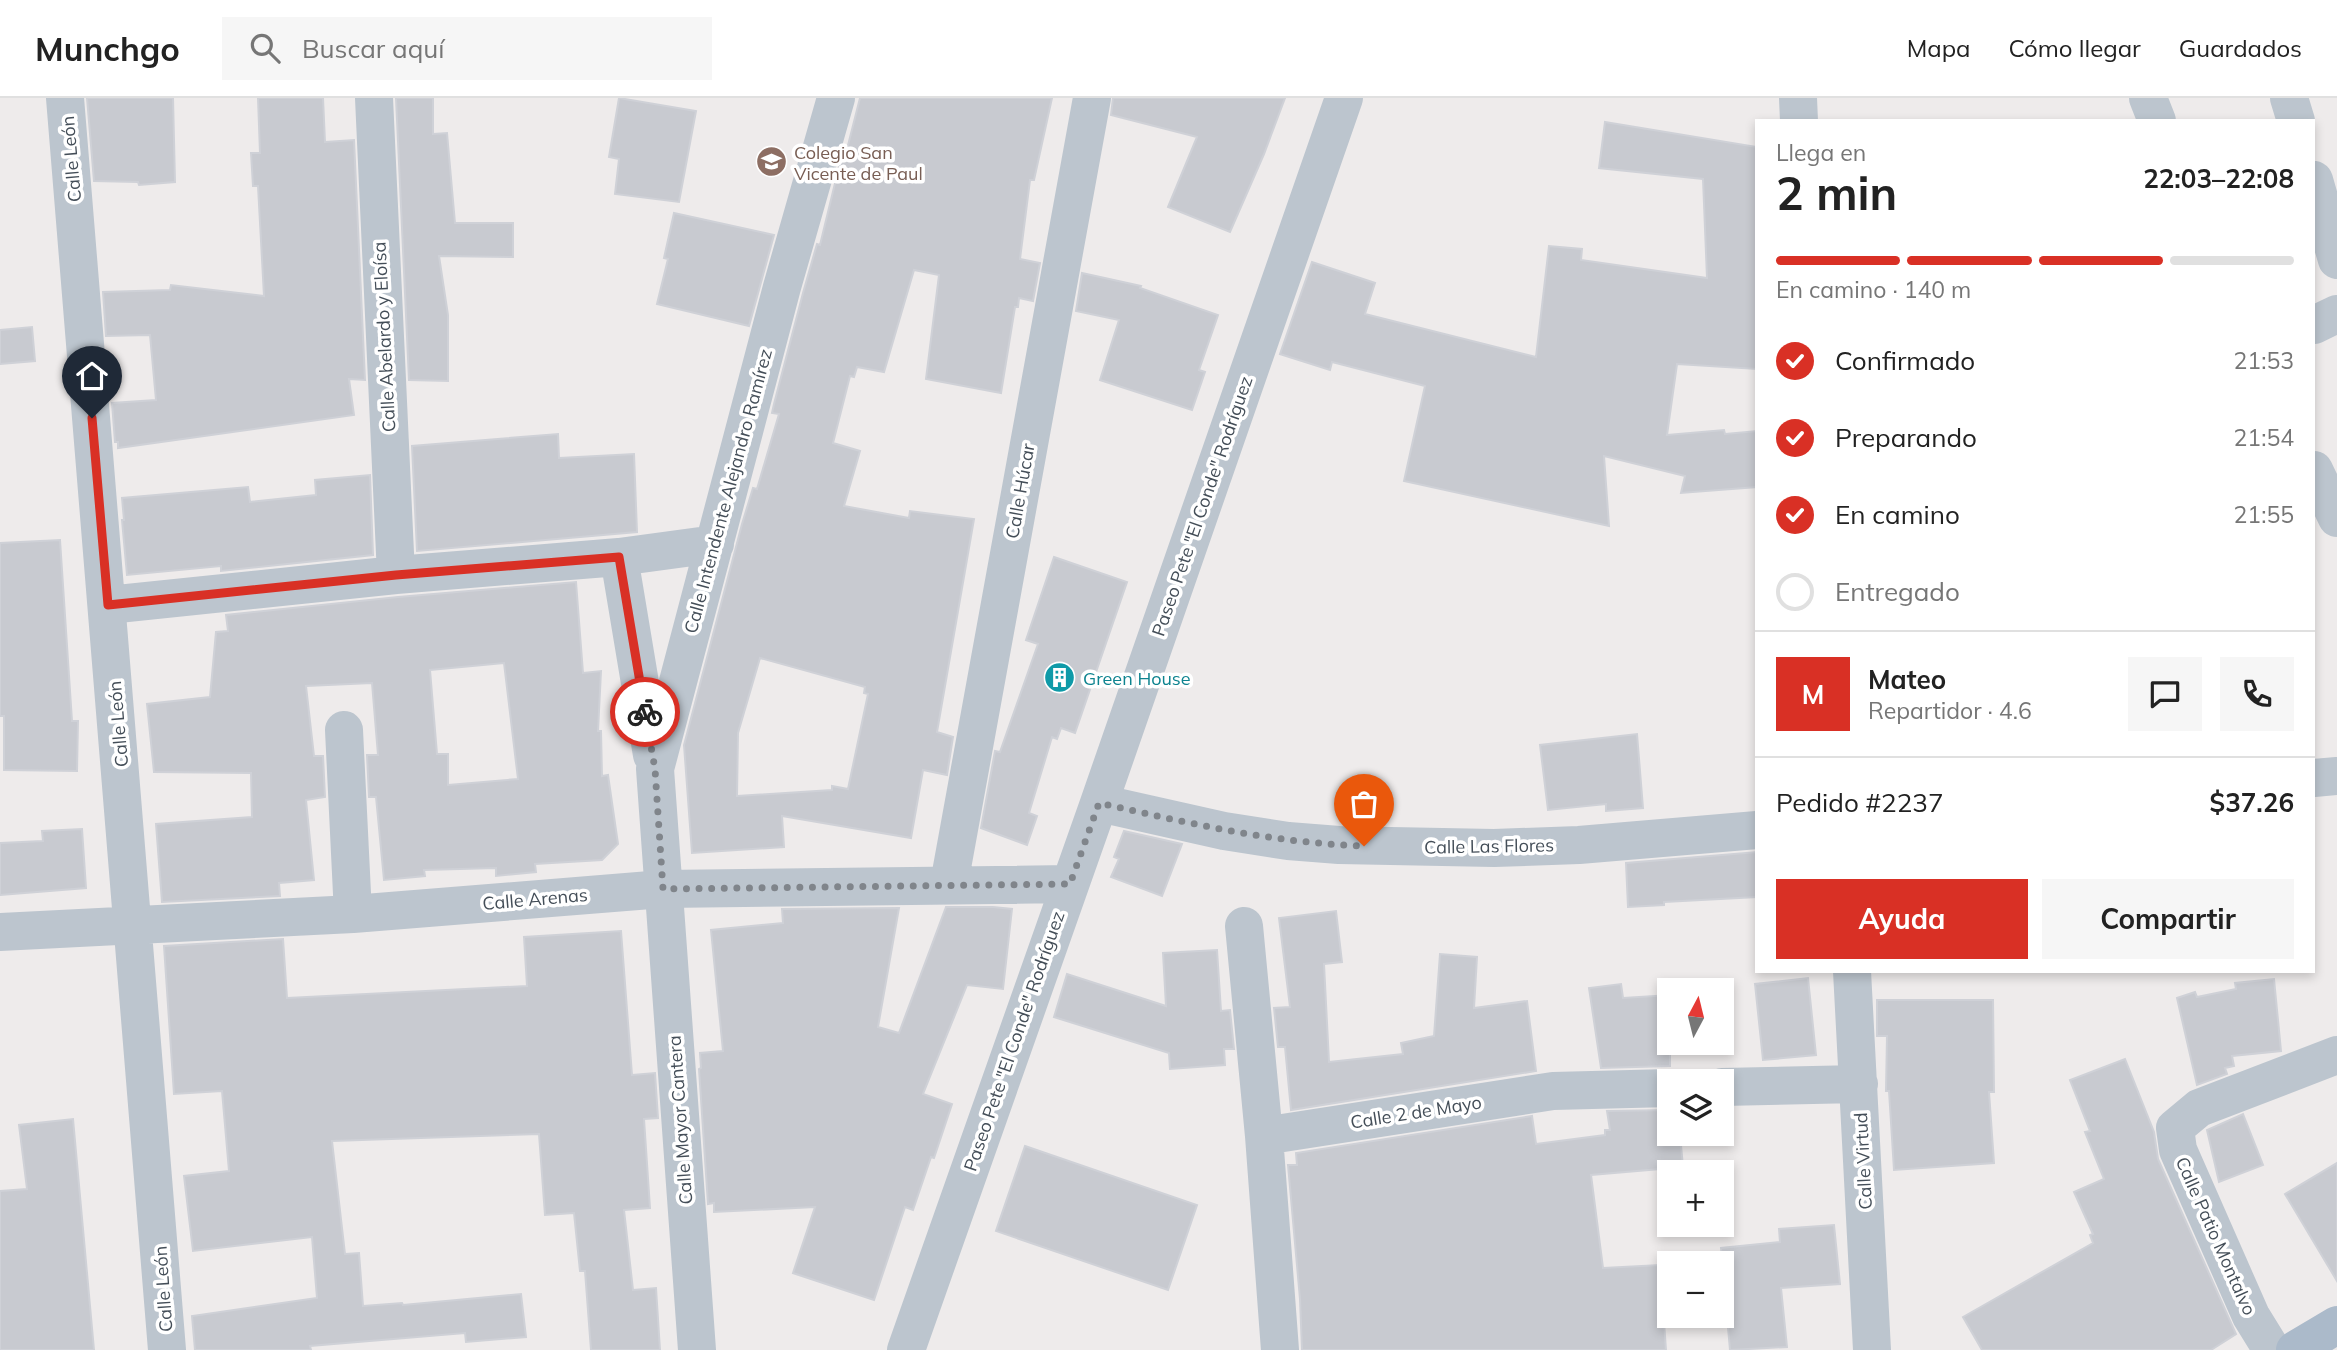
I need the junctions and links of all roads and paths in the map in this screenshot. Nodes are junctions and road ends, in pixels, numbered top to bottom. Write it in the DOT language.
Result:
graph roads {
  1 [pos="65,98"];
  2 [pos="374,98"];
  3 [pos="836,98"];
  4 [pos="1092,98"];
  5 [pos="1344,98"];
  6 [pos="1798,98"];
  7 [pos="2148,98"];
  8 [pos="2289,98"];
  9 [pos="1799,119"];
  10 [pos="2156,119"];
  11 [pos="2295,119"];
  12 [pos="2315,183"];
  13 [pos="2337,260"];
  14 [pos="2337,314"];
  15 [pos="2315,325"];
  16 [pos="2315,472"];
  17 [pos="2337,518"];
  18 [pos="715,544"];
  19 [pos="619,557"];
  20 [pos="396,575"];
  21 [pos="108,605"];
  22 [pos="344,730"];
  23 [pos="655,769"];
  24 [pos="2337,776"];
  25 [pos="2315,778"];
  26 [pos="1099,803"];
  27 [pos="1755,830"];
  28 [pos="949,884"];
  29 [pos="1070,884"];
  30 [pos="663,889"];
  31 [pos="354,914"];
  32 [pos="134,924"];
  33 [pos="1244,926"];
  34 [pos="0,932"];
  35 [pos="1852,973"];
  36 [pos="2337,1055"];
  37 [pos="1859,1084"];
  38 [pos="1734,1087"];
  39 [pos="1657,1088"];
  40 [pos="1264,1136"];
  41 [pos="2337,1325"];
  42 [pos="167,1350"];
  43 [pos="698,1350"];
  44 [pos="906,1350"];
  45 [pos="1280,1350"];
  46 [pos="1872,1350"];
  47 [pos="2272,1350"];
  48 [pos="2295,1350"];
  1 -- 21 [label="street, Calle León"];
  2 -- 20 [label="street, Calle Abelardo y Eloísa"];
  3 -- 18 [label="street, Calle Intendente Alejandro Ramírez"];
  4 -- 28 [label="street, Calle Húcar"];
  5 -- 26 [label="street, Paseo Pete \"El Conde\" Rodríguez"];
  6 -- 9 [label="street"];
  7 -- 10 [label="street"];
  8 -- 11 [label="street"];
  12 -- 13 [label="street"];
  14 -- 15 [label="street"];
  16 -- 17 [label="street"];
  18 -- 19 [label="street"];
  18 -- 23 [label="street, Calle Intendente Alejandro Ramírez"];
  19 -- 20 [label="street"];
  19 -- 23 [label="street"];
  20 -- 21 [label="street"];
  21 -- 32 [label="street, Calle León"];
  22 -- 31 [label="street"];
  23 -- 30 [label="street, Calle Intendente Alejandro Ramírez"];
  24 -- 25 [label="street"];
  26 -- 27 [label="street, Calle Las Flores"];
  26 -- 29 [label="street, Paseo Pete \"El Conde\" Rodríguez"];
  28 -- 29 [label="street, Calle Arenas"];
  28 -- 30 [label="street, Calle Arenas"];
  29 -- 44 [label="street, Paseo Pete \"El Conde\" Rodríguez"];
  30 -- 31 [label="street, Calle Arenas"];
  30 -- 43 [label="street, Calle Mayor Cantera"];
  31 -- 32 [label="street, Calle Arenas"];
  32 -- 34 [label="street, Calle Arenas"];
  32 -- 42 [label="street, Calle León"];
  33 -- 40 [label="street"];
  35 -- 37 [label="street, Calle Virtud"];
  36 -- 47 [label="street, Calle Patio Montalvo"];
  37 -- 38 [label="street"];
  37 -- 46 [label="street, Calle Virtud"];
  39 -- 40 [label="street, Calle 2 de Mayo"];
  40 -- 45 [label="street"];
  41 -- 48 [label="main road"];
}
